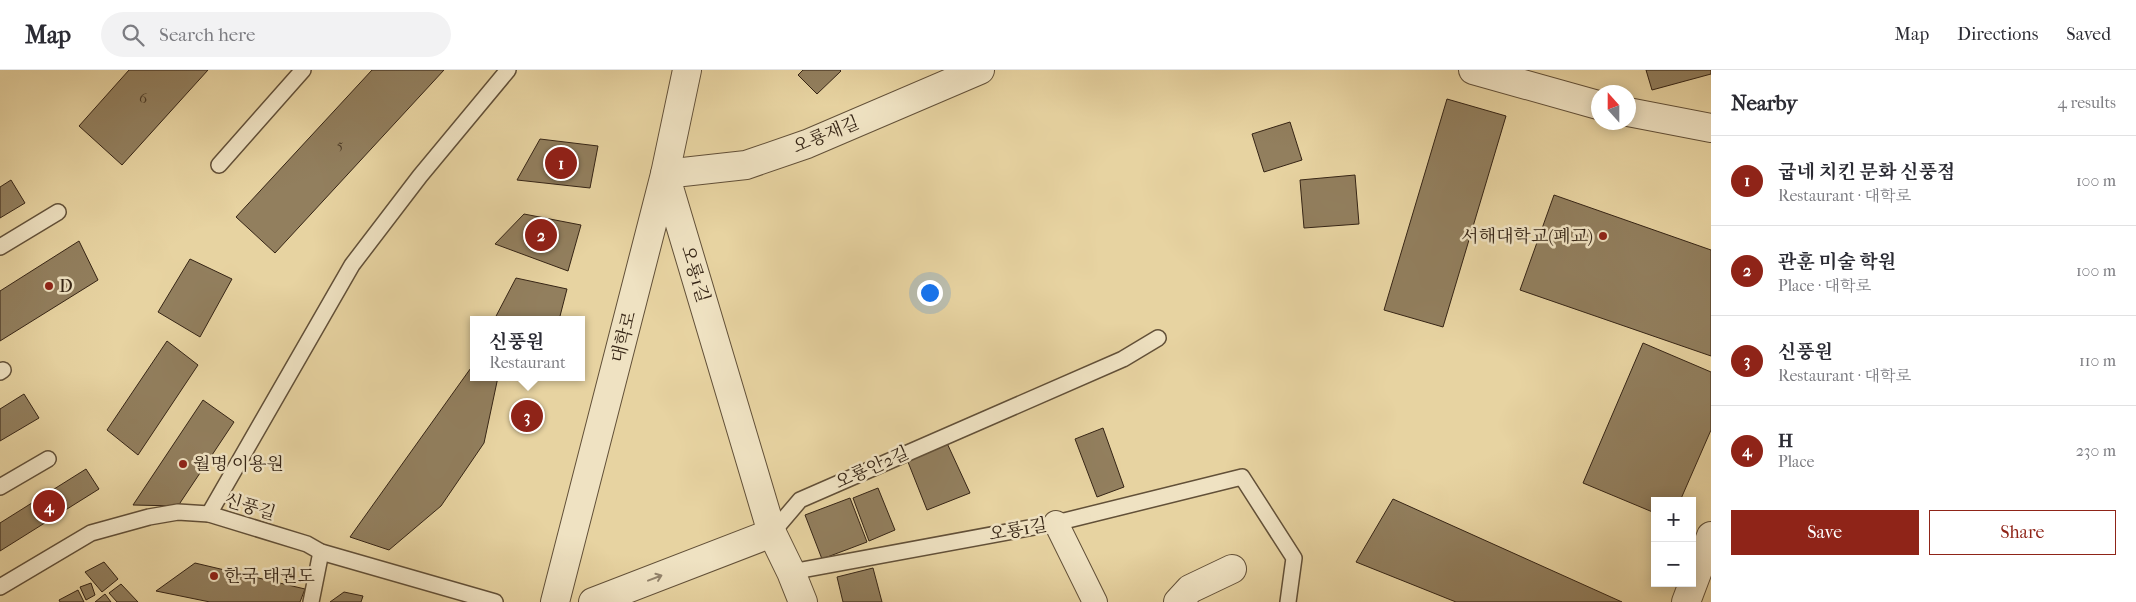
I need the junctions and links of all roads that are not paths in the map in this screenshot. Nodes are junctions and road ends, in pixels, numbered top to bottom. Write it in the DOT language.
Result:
graph roads {
  1 [pos="303,70"];
  2 [pos="508,70"];
  3 [pos="687,70"];
  4 [pos="980,70"];
  5 [pos="1473,70"];
  6 [pos="1591,103"];
  7 [pos="1636,114"];
  8 [pos="1711,128"];
  9 [pos="219,165"];
  10 [pos="665,174"];
  11 [pos="58,212"];
  12 [pos="0,247"];
  13 [pos="1158,338"];
  14 [pos="48,459"];
  15 [pos="0,487"];
  16 [pos="209,514"];
  17 [pos="1056,523"];
  18 [pos="772,533"];
  19 [pos="1708,550"];
  20 [pos="321,552"];
  21 [pos="1232,569"];
  22 [pos="791,572"];
  23 [pos="0,587"];
  24 [pos="311,602"];
  25 [pos="495,602"];
  26 [pos="555,602"];
  27 [pos="593,602"];
  28 [pos="803,602"];
  29 [pos="1095,602"];
  30 [pos="1178,602"];
  31 [pos="1288,602"];
  32 [pos="1686,602"];
  1 -- 9 [label="lane"];
  2 -- 16 [label="lane"];
  3 -- 10 [label="street, 대학로"];
  4 -- 10 [label="street, 오룡재길"];
  5 -- 6 [label="street"];
  7 -- 8 [label="street"];
  10 -- 18 [label="street, 오룡1길"];
  10 -- 26 [label="street, 대학로"];
  11 -- 12 [label="lane"];
  13 -- 18 [label="lane, 오룡안2길"];
  14 -- 15 [label="lane"];
  16 -- 20 [label="lane, 신풍길"];
  16 -- 23 [label="lane, 신풍길"];
  17 -- 22 [label="lane, 오룡1길"];
  17 -- 29 [label="street"];
  17 -- 31 [label="lane, 오룡1길"];
  18 -- 22 [label="street, 오룡1길"];
  27 -- 18 [label="street, 오룡안2길, one-way"];
  19 -- 32 [label="street"];
  20 -- 24 [label="lane"];
  20 -- 25 [label="lane, 신풍길"];
  21 -- 30 [label="street"];
  22 -- 28 [label="street, 오룡1길"];
}
